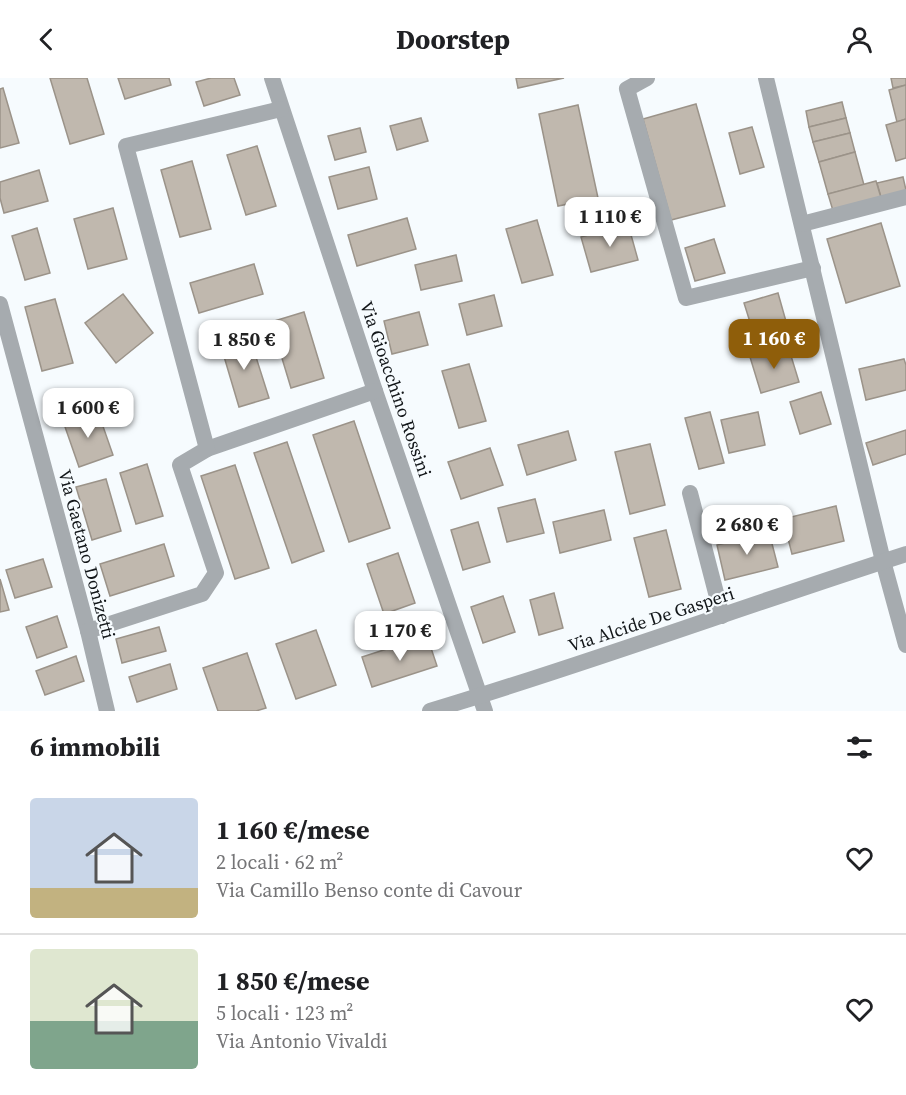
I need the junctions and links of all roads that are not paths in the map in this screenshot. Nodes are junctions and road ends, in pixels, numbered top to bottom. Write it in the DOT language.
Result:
graph roads {
  1 [pos="272,78"];
  2 [pos="647,78"];
  3 [pos="766,78"];
  4 [pos="281,109"];
  5 [pos="906,197"];
  6 [pos="802,224"];
  7 [pos="813,268"];
  8 [pos="0,304"];
  9 [pos="375,391"];
  10 [pos="207,449"];
  11 [pos="690,493"];
  12 [pos="906,554"];
  13 [pos="883,561"];
  14 [pos="722,616"];
  15 [pos="88,631"];
  16 [pos="906,645"];
  17 [pos="483,703"];
  18 [pos="107,711"];
  19 [pos="430,711"];
  1 -- 4 [label="street, Via Gioacchino Rossini"];
  2 -- 7 [label="street"];
  3 -- 6 [label="street"];
  4 -- 9 [label="street, Via Gioacchino Rossini"];
  4 -- 10 [label="street"];
  5 -- 6 [label="street"];
  6 -- 7 [label="street"];
  7 -- 13 [label="street"];
  8 -- 15 [label="street, Via Gaetano Donizetti"];
  9 -- 10 [label="street"];
  9 -- 17 [label="street, Via Gioacchino Rossini"];
  10 -- 15 [label="street"];
  11 -- 14 [label="street"];
  12 -- 13 [label="street, Via Alcide De Gasperi"];
  13 -- 14 [label="street, Via Alcide De Gasperi"];
  13 -- 16 [label="street"];
  14 -- 17 [label="street, Via Alcide De Gasperi"];
  15 -- 18 [label="street, Via Gaetano Donizetti"];
  17 -- 19 [label="street, Via Alcide De Gasperi"];
}
